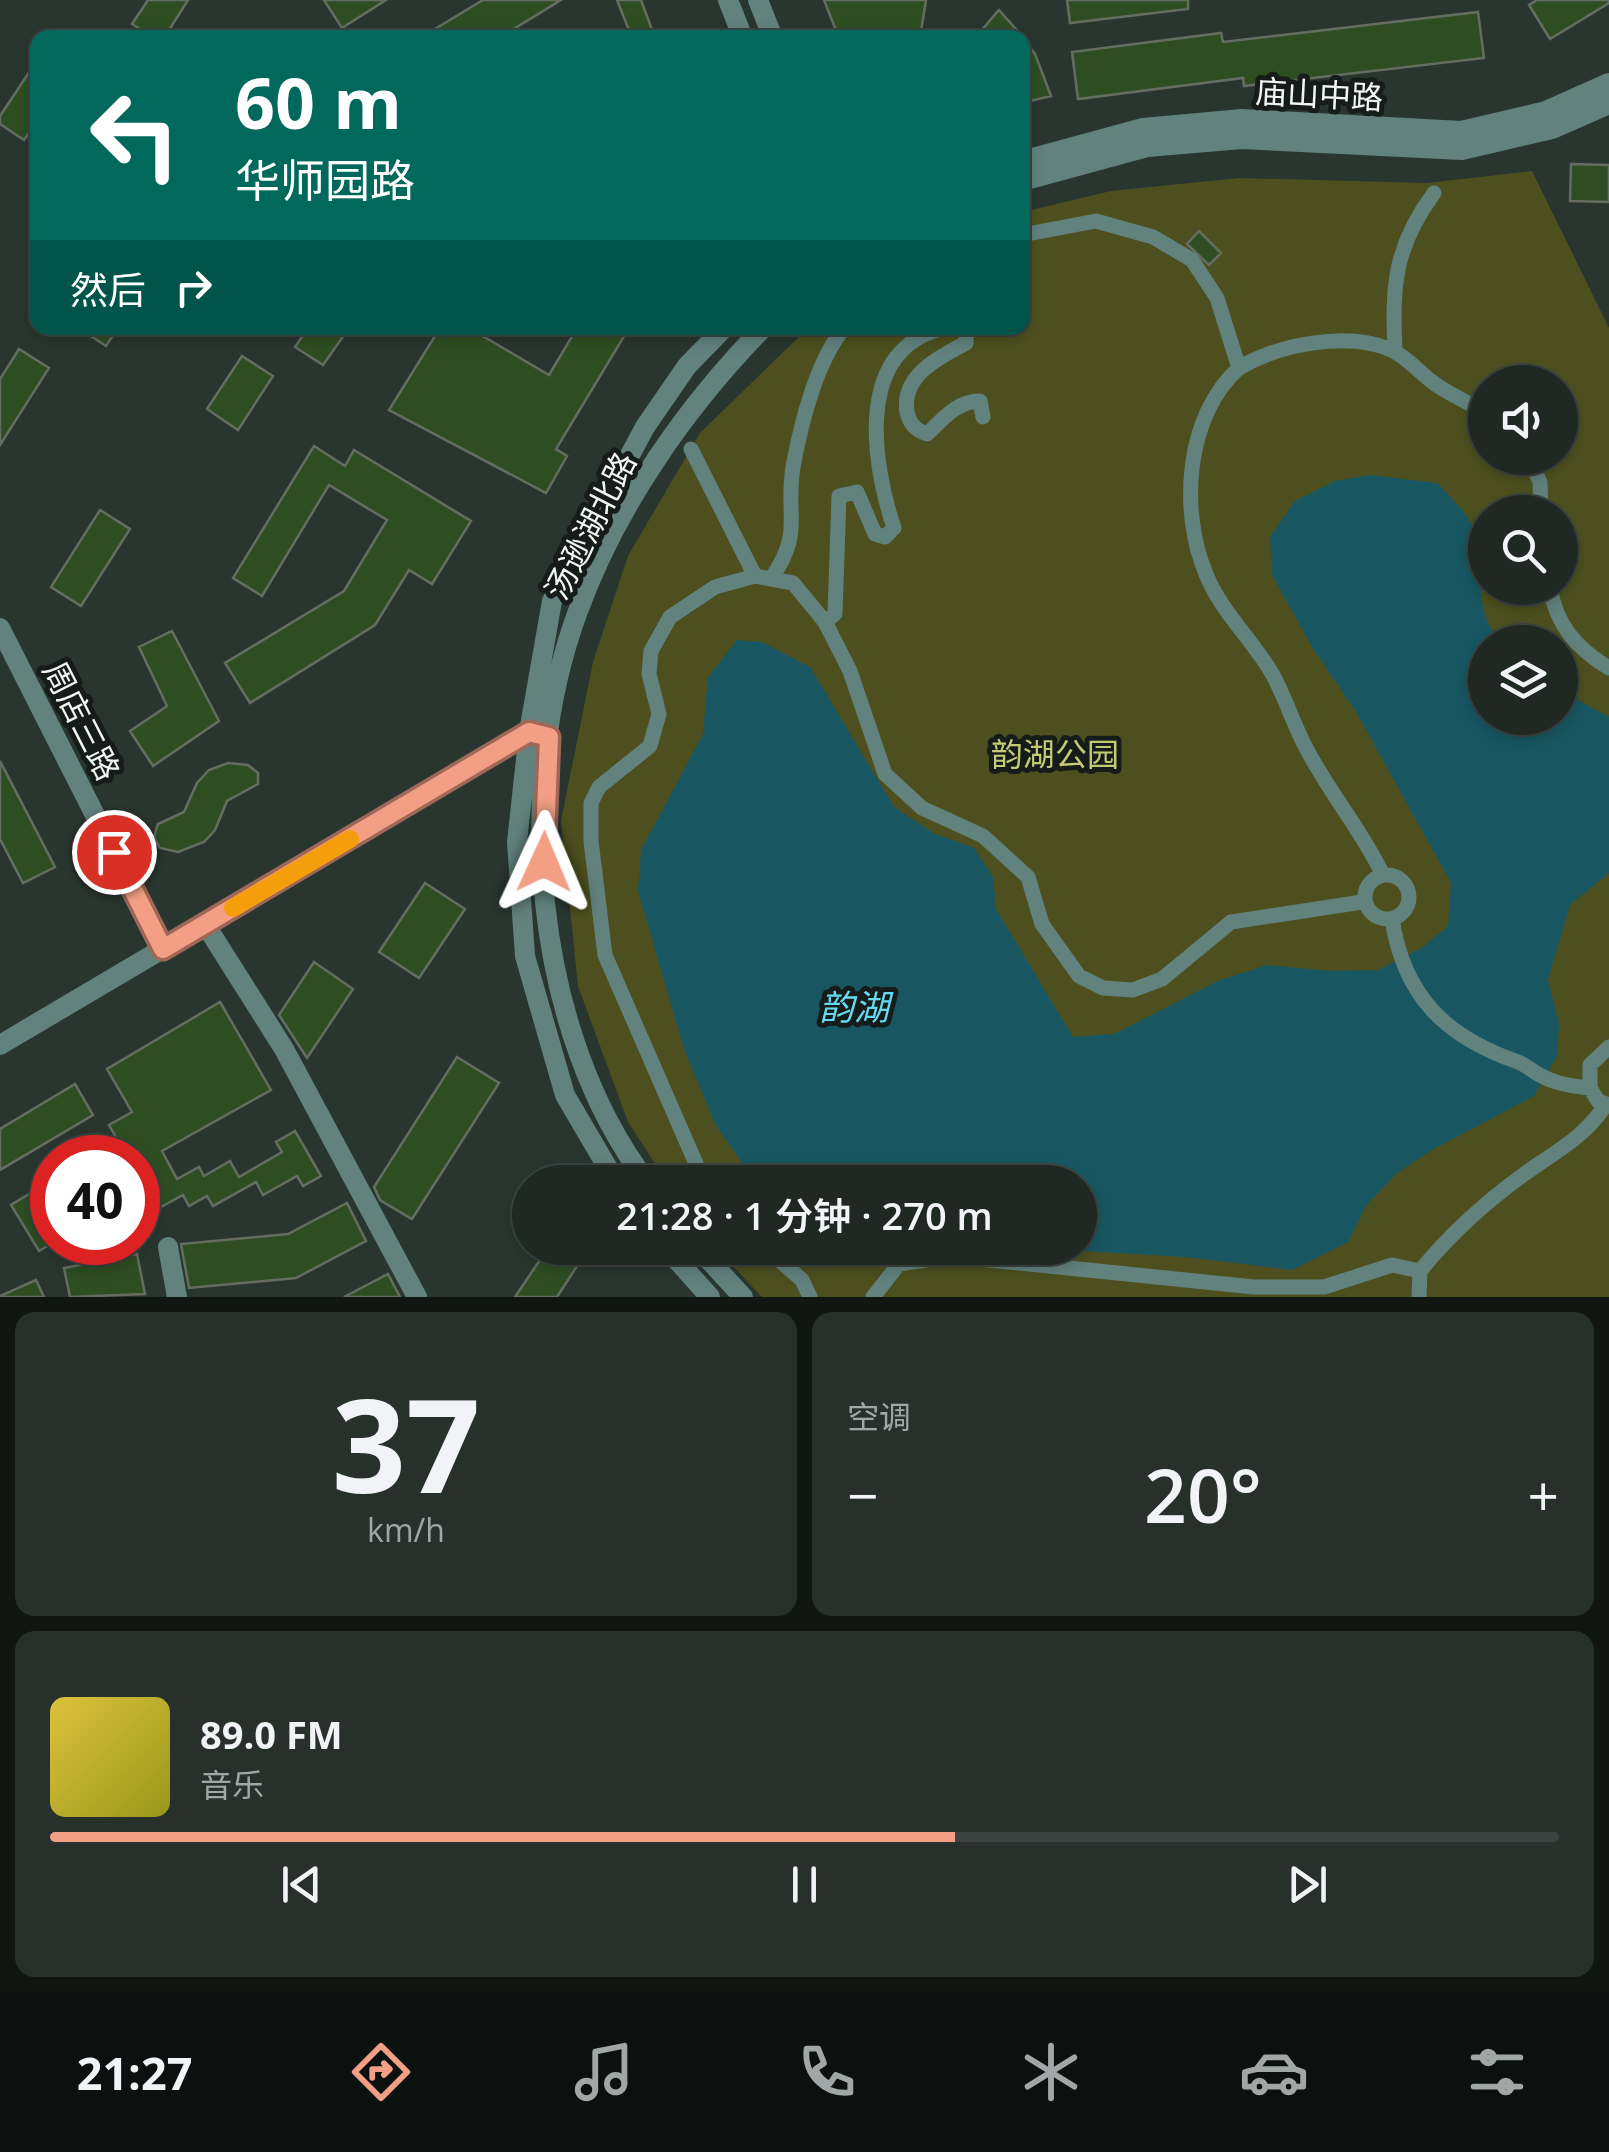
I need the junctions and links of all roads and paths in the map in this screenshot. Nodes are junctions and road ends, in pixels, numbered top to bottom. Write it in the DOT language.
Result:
graph roads {
  1 [pos="728,0"];
  2 [pos="758,0"];
  3 [pos="740,30"];
  4 [pos="770,30"];
  5 [pos="1609,83"];
  6 [pos="1609,104"];
  7 [pos="1030,159"];
  8 [pos="1030,179"];
  9 [pos="1434,193"];
  10 [pos="1030,234"];
  11 [pos="717,335"];
  12 [pos="756,335"];
  13 [pos="841,335"];
  14 [pos="925,335"];
  15 [pos="967,335"];
  16 [pos="1395,351"];
  17 [pos="1239,368"];
  18 [pos="1468,403"];
  19 [pos="983,417"];
  20 [pos="691,450"];
  21 [pos="763,577"];
  22 [pos="1553,605"];
  23 [pos="825,622"];
  24 [pos="0,628"];
  25 [pos="1609,668"];
  26 [pos="539,735"];
  27 [pos="1383,875"];
  28 [pos="1362,902"];
  29 [pos="1392,919"];
  30 [pos="205,924"];
  31 [pos="163,949"];
  32 [pos="0,1046"];
  33 [pos="1609,1046"];
  34 [pos="1590,1088"];
  35 [pos="1608,1105"];
  36 [pos="606,1165"];
  37 [pos="638,1165"];
  38 [pos="697,1165"];
  39 [pos="168,1247"];
  40 [pos="681,1265"];
  41 [pos="714,1265"];
  42 [pos="785,1265"];
  43 [pos="1420,1271"];
  44 [pos="177,1297"];
  45 [pos="417,1297"];
  46 [pos="710,1297"];
  47 [pos="743,1297"];
  48 [pos="810,1297"];
  49 [pos="874,1297"];
  50 [pos="1419,1297"];
  1 -- 3 [label="street"];
  2 -- 4 [label="street"];
  5 -- 7 [label="street, 庙山中路"];
  6 -- 8 [label="street, 庙山中路"];
  9 -- 16 [label="street"];
  10 -- 17 [label="street"];
  11 -- 26 [label="street, 汤逊湖北路"];
  12 -- 26 [label="street, 汤逊湖北路"];
  13 -- 21 [label="street"];
  14 -- 23 [label="street"];
  15 -- 19 [label="street"];
  16 -- 17 [label="street"];
  16 -- 18 [label="street"];
  17 -- 27 [label="street"];
  20 -- 21 [label="street"];
  21 -- 23 [label="street"];
  21 -- 38 [label="street"];
  22 -- 25 [label="street"];
  23 -- 28 [label="street"];
  24 -- 31 [label="street, 周店三路"];
  26 -- 30 [label="street"];
  26 -- 36 [label="street, 汤逊湖北路"];
  26 -- 37 [label="street, 汤逊湖北路"];
  27 -- 28 [label="street"];
  27 -- 29 [label="street"];
  28 -- 29 [label="street"];
  29 -- 34 [label="street"];
  30 -- 31 [label="street"];
  30 -- 45 [label="street"];
  31 -- 32 [label="street"];
  33 -- 34 [label="street"];
  34 -- 35 [label="street"];
  35 -- 43 [label="street"];
  39 -- 44 [label="street"];
  40 -- 46 [label="street"];
  41 -- 47 [label="street"];
  42 -- 48 [label="street"];
  43 -- 49 [label="street"];
  43 -- 50 [label="street"];
}
